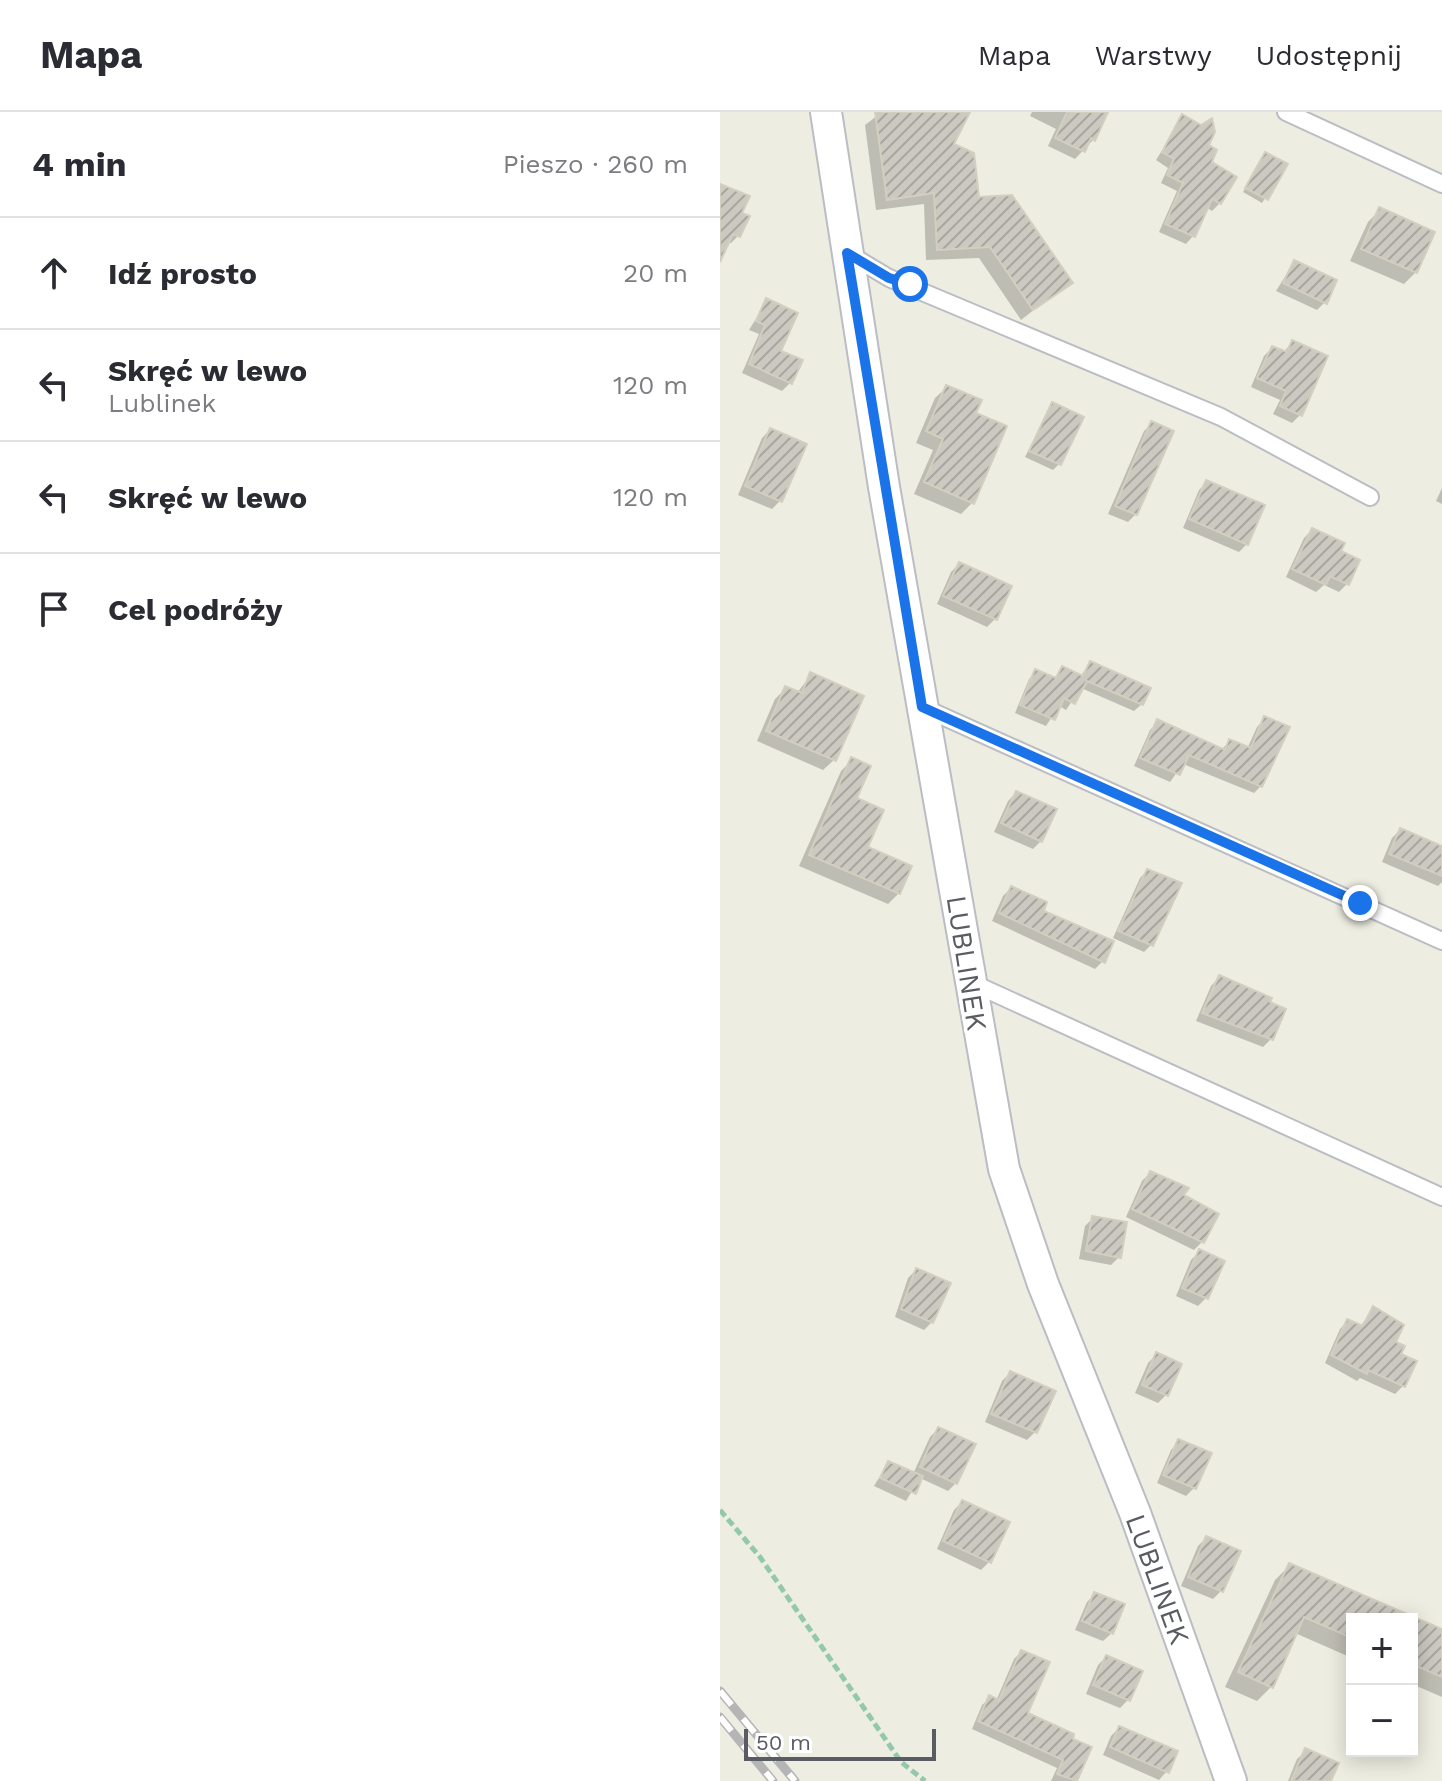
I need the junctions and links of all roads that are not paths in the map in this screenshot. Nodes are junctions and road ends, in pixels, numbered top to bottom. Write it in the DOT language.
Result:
graph roads {
  1 [pos="826,112"];
  2 [pos="1286,112"];
  3 [pos="1442,184"];
  4 [pos="847,253"];
  5 [pos="1370,497"];
  6 [pos="922,707"];
  7 [pos="1442,941"];
  8 [pos="970,982"];
  9 [pos="1442,1197"];
  10 [pos="1231,1781"];
  1 -- 4 [label="street, LUBLINEK"];
  2 -- 3 [label="lane"];
  4 -- 5 [label="lane"];
  4 -- 6 [label="street, LUBLINEK"];
  6 -- 7 [label="lane"];
  6 -- 8 [label="street, LUBLINEK"];
  8 -- 9 [label="lane"];
  8 -- 10 [label="street, LUBLINEK"];
}
